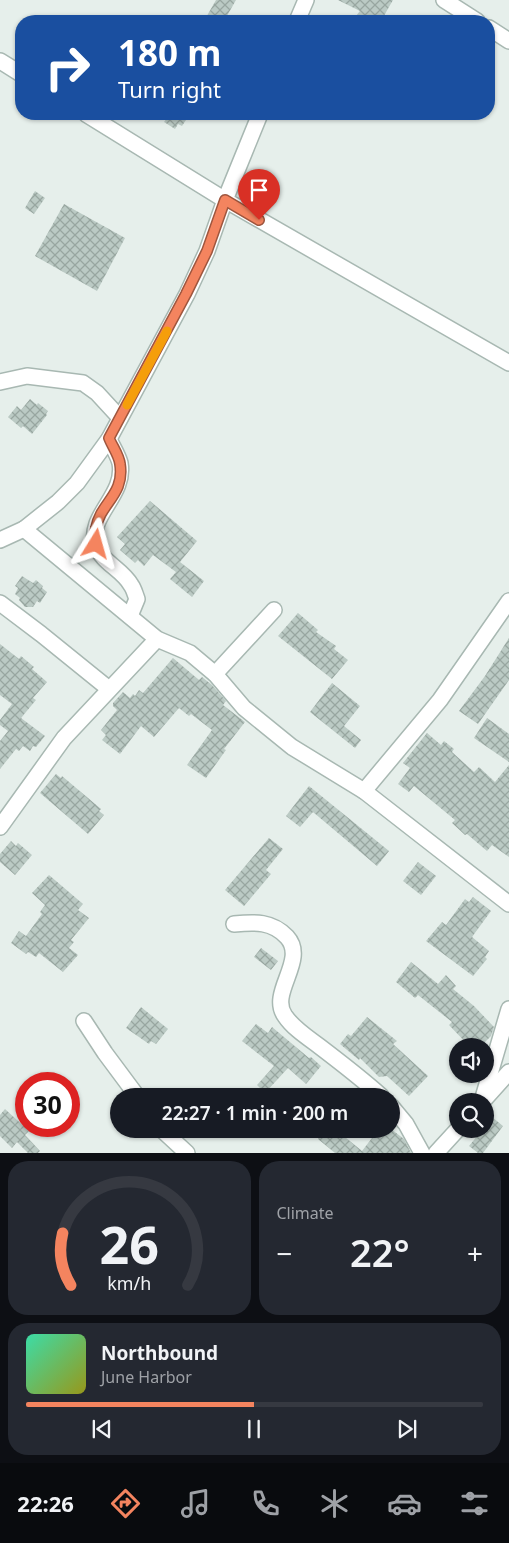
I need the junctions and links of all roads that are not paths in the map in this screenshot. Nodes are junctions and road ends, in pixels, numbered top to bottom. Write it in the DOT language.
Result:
graph roads {
  1 [pos="306,0"];
  2 [pos="444,0"];
  3 [pos="300,15"];
  4 [pos="468,15"];
  5 [pos="495,32"];
  6 [pos="509,41"];
  7 [pos="0,61"];
  8 [pos="15,70"];
  9 [pos="96,120"];
  10 [pos="258,120"];
  11 [pos="225,200"];
  12 [pos="509,363"];
  13 [pos="0,382"];
  14 [pos="120,418"];
  15 [pos="109,438"];
  16 [pos="24,529"];
  17 [pos="0,540"];
  18 [pos="509,601"];
  19 [pos="0,603"];
  20 [pos="274,610"];
  21 [pos="130,616"];
  22 [pos="158,639"];
  23 [pos="215,674"];
  24 [pos="109,689"];
  25 [pos="364,790"];
  26 [pos="0,827"];
  27 [pos="509,904"];
  28 [pos="234,924"];
  29 [pos="509,1009"];
  30 [pos="84,1021"];
  31 [pos="509,1072"];
  32 [pos="131,1088"];
  33 [pos="371,1088"];
  34 [pos="485,1093"];
  35 [pos="490,1093"];
  36 [pos="400,1117"];
  37 [pos="171,1138"];
  38 [pos="450,1138"];
  39 [pos="187,1153"];
  40 [pos="422,1153"];
  41 [pos="436,1153"];
  1 -- 3 [label="street"];
  2 -- 4 [label="street"];
  5 -- 6 [label="street"];
  7 -- 8 [label="street"];
  9 -- 11 [label="street"];
  10 -- 11 [label="street"];
  11 -- 12 [label="street"];
  11 -- 14 [label="street"];
  13 -- 14 [label="street"];
  14 -- 15 [label="street"];
  15 -- 16 [label="street"];
  15 -- 21 [label="street"];
  16 -- 17 [label="street"];
  16 -- 21 [label="street"];
  18 -- 25 [label="street"];
  19 -- 24 [label="street"];
  20 -- 23 [label="street"];
  21 -- 22 [label="street"];
  22 -- 23 [label="street"];
  22 -- 24 [label="street"];
  23 -- 25 [label="street"];
  24 -- 26 [label="street"];
  25 -- 27 [label="street"];
  28 -- 33 [label="street"];
  29 -- 34 [label="street"];
  30 -- 32 [label="street"];
  31 -- 35 [label="street"];
  36 -- 40 [label="street"];
  37 -- 39 [label="street"];
  38 -- 41 [label="street"];
}
